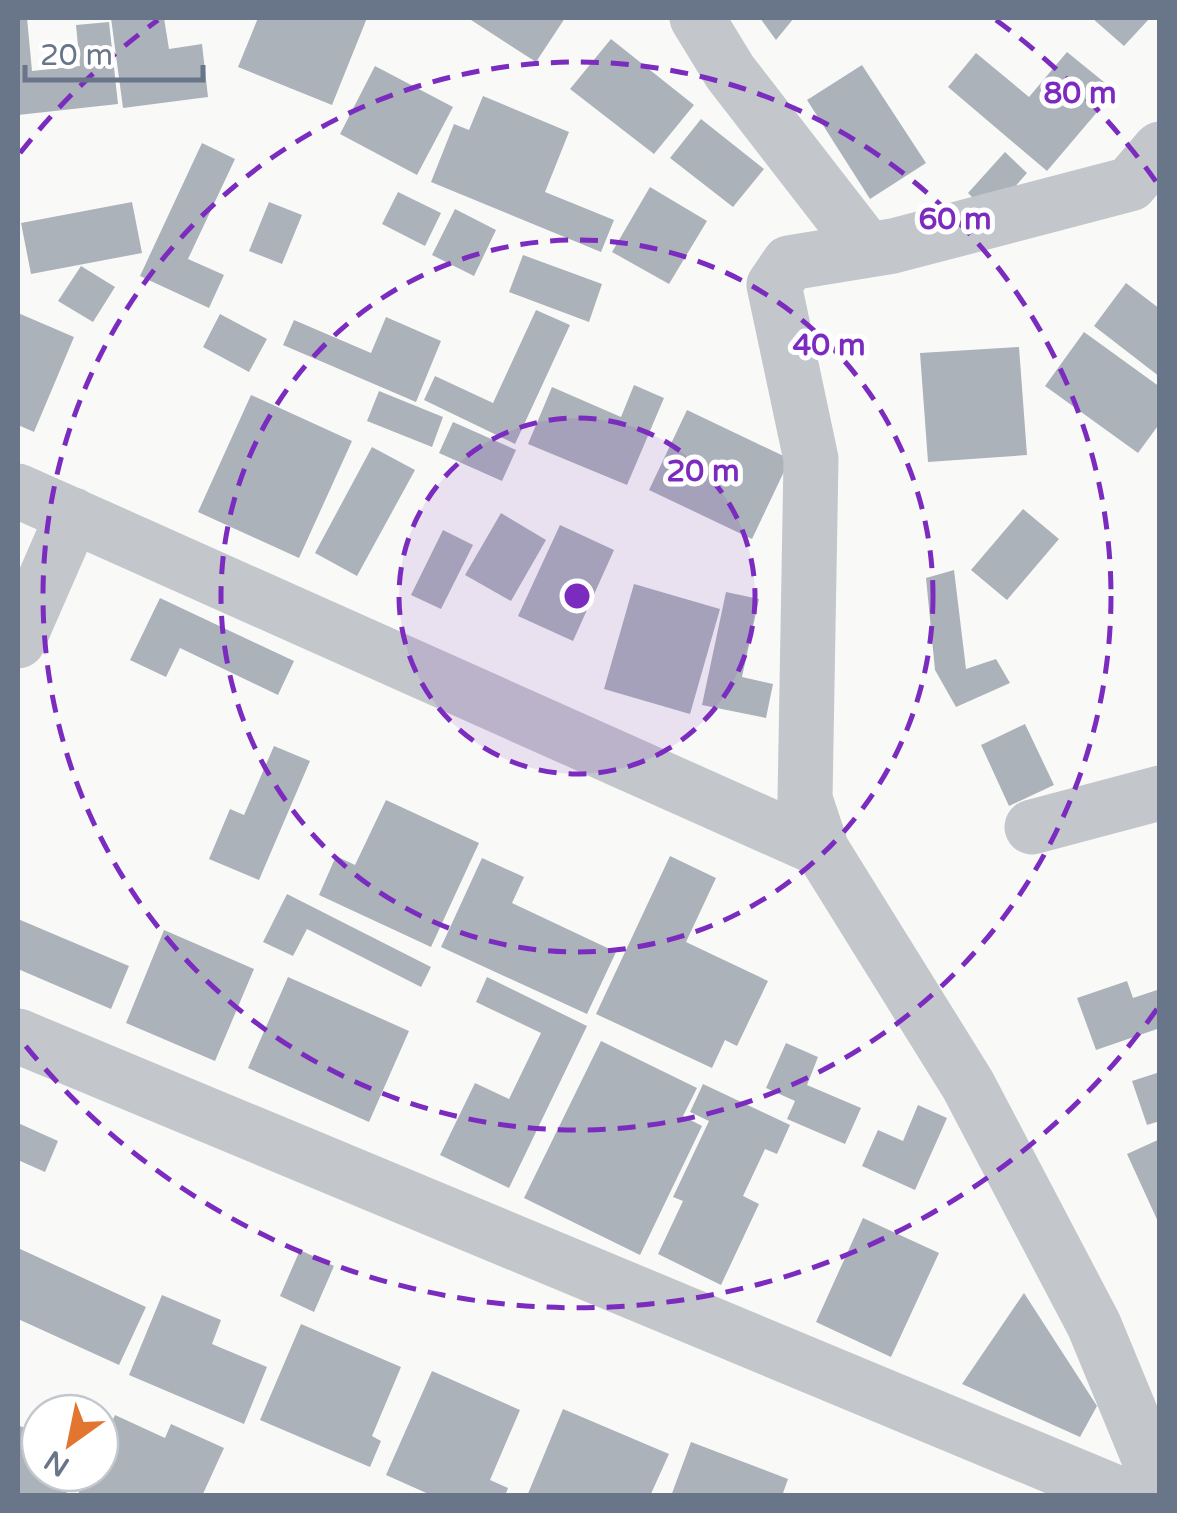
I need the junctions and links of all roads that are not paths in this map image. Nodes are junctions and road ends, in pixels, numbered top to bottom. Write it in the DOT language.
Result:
graph roads {
  1 [pos="697,18"];
  2 [pos="1150,181"];
  3 [pos="868,250"];
  4 [pos="18,491"];
  5 [pos="73,516"];
  6 [pos="18,641"];
  7 [pos="1160,793"];
  8 [pos="1032,827"];
  9 [pos="822,850"];
  10 [pos="18,1036"];
  11 [pos="1160,1485"];
  12 [pos="1124,1496"];
  1 -- 3 [label="street"];
  2 -- 3 [label="street"];
  3 -- 9 [label="street"];
  4 -- 5 [label="street"];
  5 -- 6 [label="street"];
  5 -- 9 [label="street"];
  7 -- 8 [label="street"];
  9 -- 11 [label="street"];
  10 -- 12 [label="street"];
}
